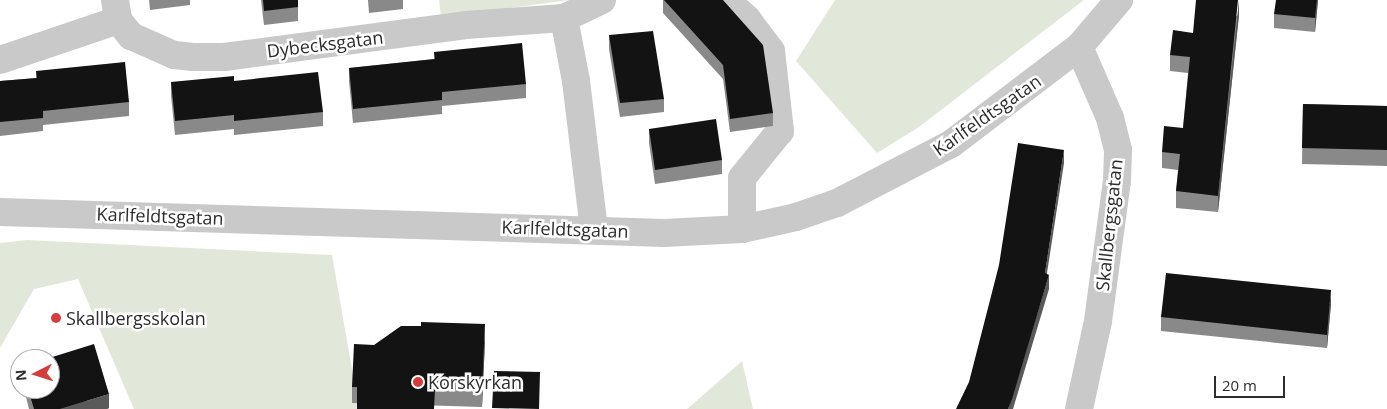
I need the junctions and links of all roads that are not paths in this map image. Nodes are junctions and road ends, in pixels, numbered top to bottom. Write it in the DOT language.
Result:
graph roads {
  1 [pos="602,0"];
  2 [pos="726,0"];
  3 [pos="1119,0"];
  4 [pos="117,10"];
  5 [pos="564,18"];
  6 [pos="1079,47"];
  7 [pos="0,60"];
  8 [pos="0,212"];
  9 [pos="742,229"];
  10 [pos="594,230"];
  11 [pos="1079,409"];
  1 -- 5 [label="street, Dybecksgatan"];
  2 -- 9 [label="street"];
  3 -- 6 [label="street"];
  4 -- 5 [label="street, Dybecksgatan"];
  4 -- 7 [label="street"];
  5 -- 10 [label="street"];
  6 -- 9 [label="street, Karlfeldtsgatan"];
  6 -- 11 [label="street, Skallbergsgatan"];
  8 -- 10 [label="street, Karlfeldtsgatan"];
  9 -- 10 [label="street, Karlfeldtsgatan"];
}
